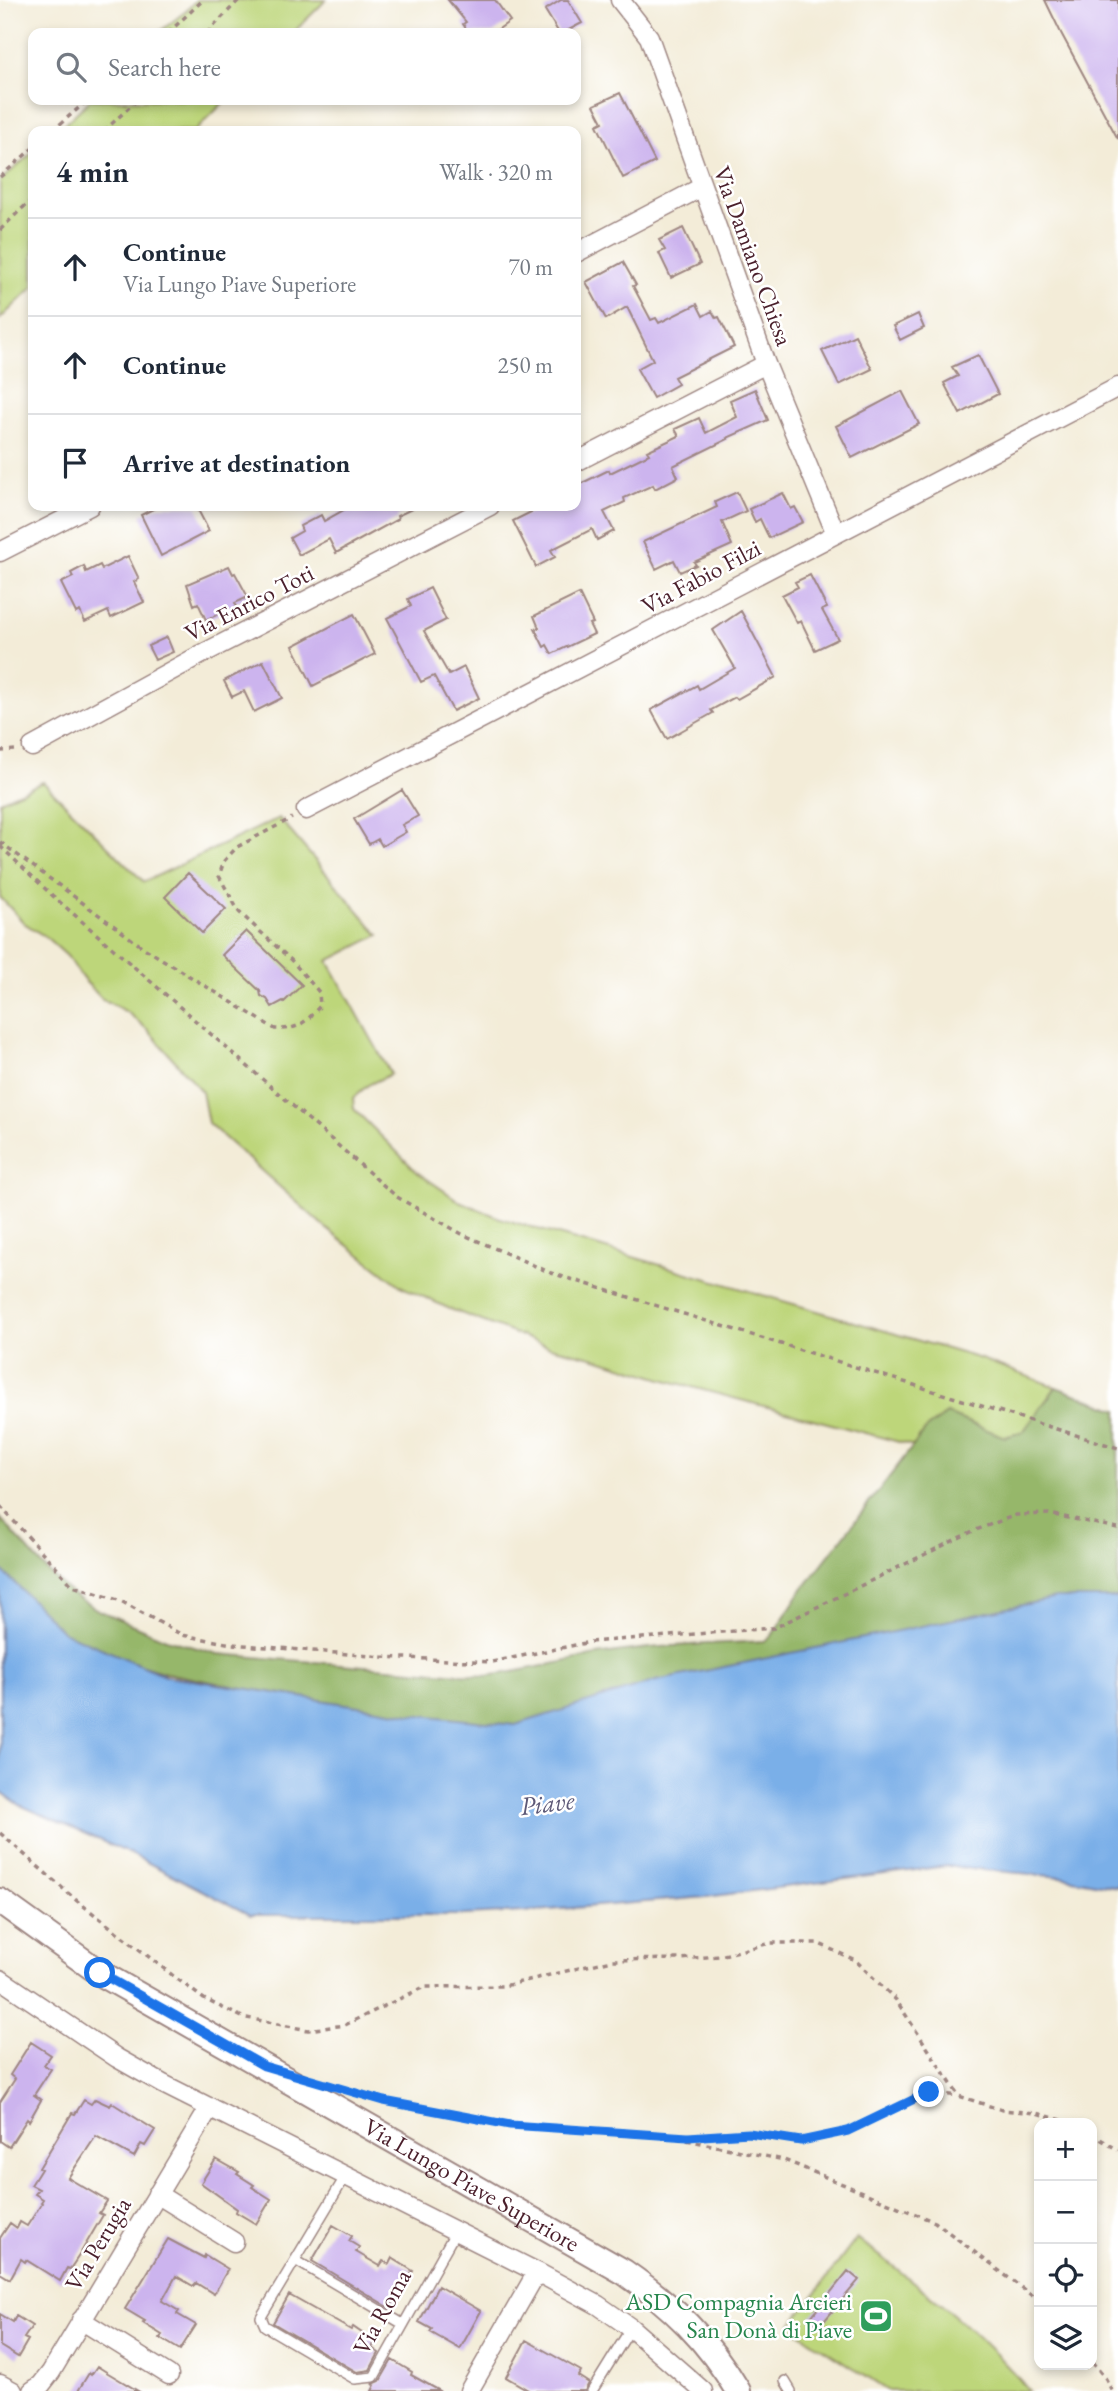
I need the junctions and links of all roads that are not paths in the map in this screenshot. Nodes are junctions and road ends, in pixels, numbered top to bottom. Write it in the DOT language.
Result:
graph roads {
  1 [pos="620,0"];
  2 [pos="702,187"];
  3 [pos="581,250"];
  4 [pos="766,364"];
  5 [pos="1118,387"];
  6 [pos="581,459"];
  7 [pos="80,511"];
  8 [pos="480,511"];
  9 [pos="836,534"];
  10 [pos="0,552"];
  11 [pos="32,747"];
  12 [pos="306,810"];
  13 [pos="0,1901"];
  14 [pos="0,1979"];
  15 [pos="210,2107"];
  16 [pos="345,2177"];
  17 [pos="157,2194"];
  18 [pos="456,2231"];
  19 [pos="233,2242"];
  20 [pos="295,2260"];
  21 [pos="537,2272"];
  22 [pos="81,2320"];
  23 [pos="403,2324"];
  24 [pos="631,2328"];
  25 [pos="169,2375"];
  26 [pos="785,2381"];
  27 [pos="0,2384"];
  28 [pos="13,2391"];
  29 [pos="32,2391"];
  30 [pos="469,2391"];
  31 [pos="592,2391"];
  32 [pos="704,2391"];
  33 [pos="738,2391"];
  34 [pos="791,2391"];
  1 -- 2 [label="street, Via Damiano Chiesa"];
  2 -- 3 [label="street"];
  2 -- 4 [label="street, Via Damiano Chiesa"];
  4 -- 6 [label="street"];
  4 -- 9 [label="street, Via Damiano Chiesa"];
  5 -- 9 [label="street, Via Fabio Filzi"];
  7 -- 10 [label="street"];
  8 -- 11 [label="street, Via Enrico Toti"];
  9 -- 12 [label="street, Via Fabio Filzi"];
  13 -- 33 [label="main road, Via Lungo Piave Superiore"];
  14 -- 15 [label="street"];
  15 -- 16 [label="street"];
  15 -- 17 [label="street, Via Perugia"];
  16 -- 18 [label="street"];
  16 -- 20 [label="lane, Via Roma"];
  17 -- 19 [label="street, Via Perugia"];
  17 -- 22 [label="street, Via Perugia"];
  18 -- 21 [label="street"];
  18 -- 23 [label="lane, Via Roma"];
  20 -- 23 [label="lane"];
  20 -- 23 [label="lane, Via Roma"];
  21 -- 24 [label="street"];
  21 -- 30 [label="street"];
  22 -- 25 [label="street, Via Perugia"];
  22 -- 29 [label="street, Via Perugia"];
  24 -- 31 [label="lane"];
  24 -- 32 [label="street"];
  26 -- 34 [label="lane"];
  27 -- 28 [label="street"];
}
